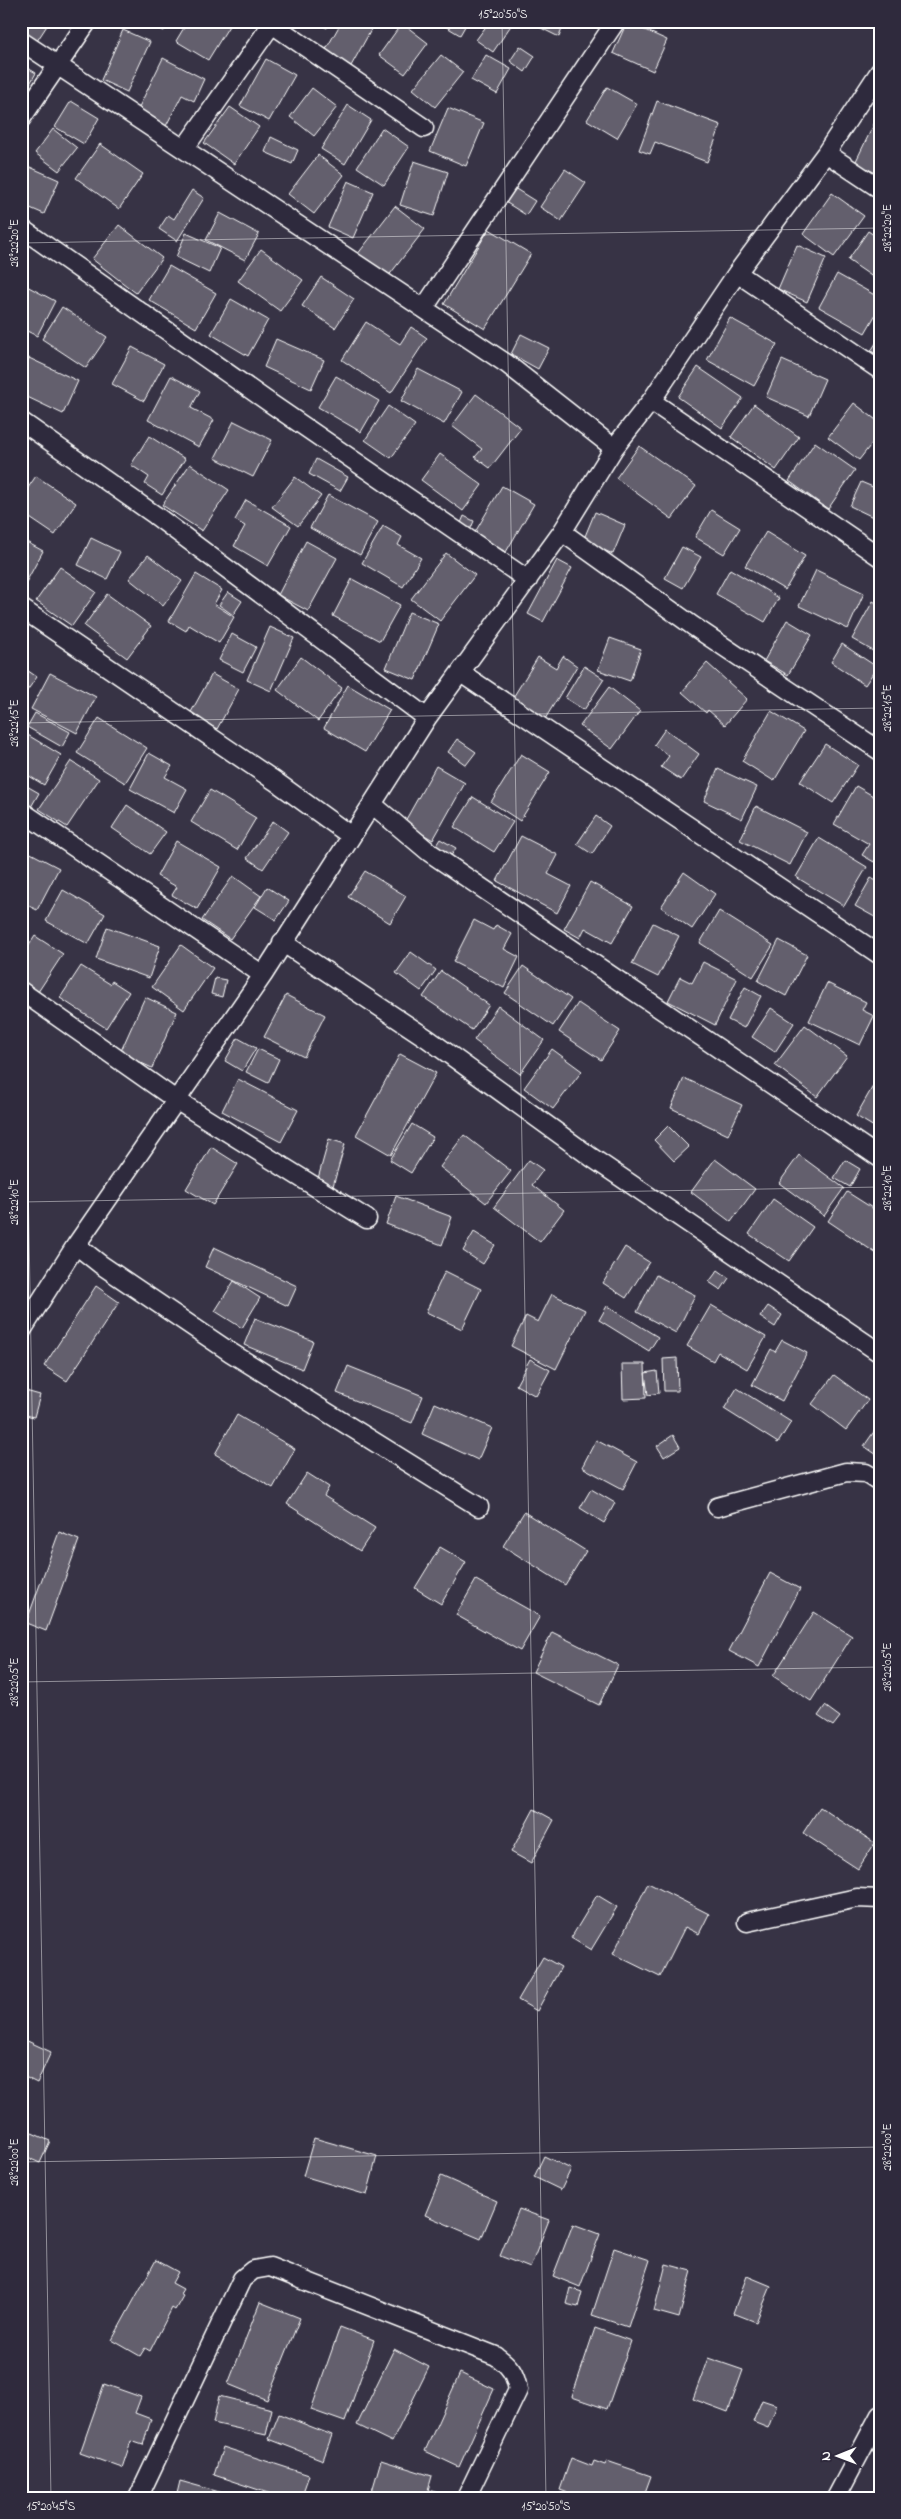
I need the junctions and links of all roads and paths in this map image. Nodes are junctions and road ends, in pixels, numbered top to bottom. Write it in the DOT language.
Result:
graph roads {
  1 [pos="88,21"];
  2 [pos="616,21"];
  3 [pos="273,23"];
  4 [pos="21,41"];
  5 [pos="57,66"];
  6 [pos="880,71"];
  7 [pos="21,119"];
  8 [pos="424,128"];
  9 [pos="184,149"];
  10 [pos="826,153"];
  11 [pos="880,189"];
  12 [pos="21,228"];
  13 [pos="737,273"];
  14 [pos="424,308"];
  15 [pos="880,370"];
  16 [pos="651,401"];
  17 [pos="21,421"];
  18 [pos="614,448"];
  19 [pos="562,532"];
  20 [pos="880,557"];
  21 [pos="528,580"];
  22 [pos="21,608"];
  23 [pos="461,673"];
  24 [pos="427,718"];
  25 [pos="880,751"];
  26 [pos="372,804"];
  27 [pos="21,811"];
  28 [pos="351,836"];
  29 [pos="282,942"];
  30 [pos="880,955"];
  31 [pos="263,975"];
  32 [pos="21,991"];
  33 [pos="176,1100"];
  34 [pos="880,1158"];
  35 [pos="367,1219"];
  36 [pos="76,1245"];
  37 [pos="21,1332"];
  38 [pos="880,1353"];
  39 [pos="880,1482"];
  40 [pos="717,1507"];
  41 [pos="479,1508"];
  42 [pos="880,1899"];
  43 [pos="747,1922"];
  44 [pos="880,2415"];
  45 [pos="138,2498"];
  46 [pos="466,2498"];
  47 [pos="836,2498"];
  1 -- 5 [label="street"];
  2 -- 14 [label="street"];
  3 -- 8 [label="street"];
  3 -- 9 [label="street"];
  4 -- 5 [label="street"];
  5 -- 7 [label="street"];
  5 -- 9 [label="street"];
  6 -- 10 [label="street"];
  9 -- 14 [label="street"];
  10 -- 11 [label="street"];
  10 -- 13 [label="street"];
  12 -- 21 [label="street"];
  13 -- 15 [label="street"];
  13 -- 16 [label="street"];
  14 -- 18 [label="street"];
  16 -- 18 [label="street"];
  16 -- 20 [label="street"];
  17 -- 24 [label="street"];
  18 -- 19 [label="street"];
  19 -- 21 [label="street"];
  19 -- 25 [label="street"];
  21 -- 23 [label="street"];
  22 -- 28 [label="street"];
  23 -- 24 [label="street"];
  23 -- 30 [label="street"];
  24 -- 26 [label="street"];
  26 -- 28 [label="street"];
  26 -- 34 [label="street"];
  27 -- 31 [label="street"];
  28 -- 29 [label="street"];
  29 -- 31 [label="street"];
  29 -- 38 [label="street"];
  31 -- 33 [label="street"];
  32 -- 33 [label="street"];
  33 -- 35 [label="street"];
  33 -- 36 [label="street"];
  36 -- 37 [label="street"];
  36 -- 41 [label="street"];
  39 -- 40 [label="street"];
  42 -- 43 [label="street"];
  44 -- 47 [label="street"];
  45 -- 46 [label="street"];
}
